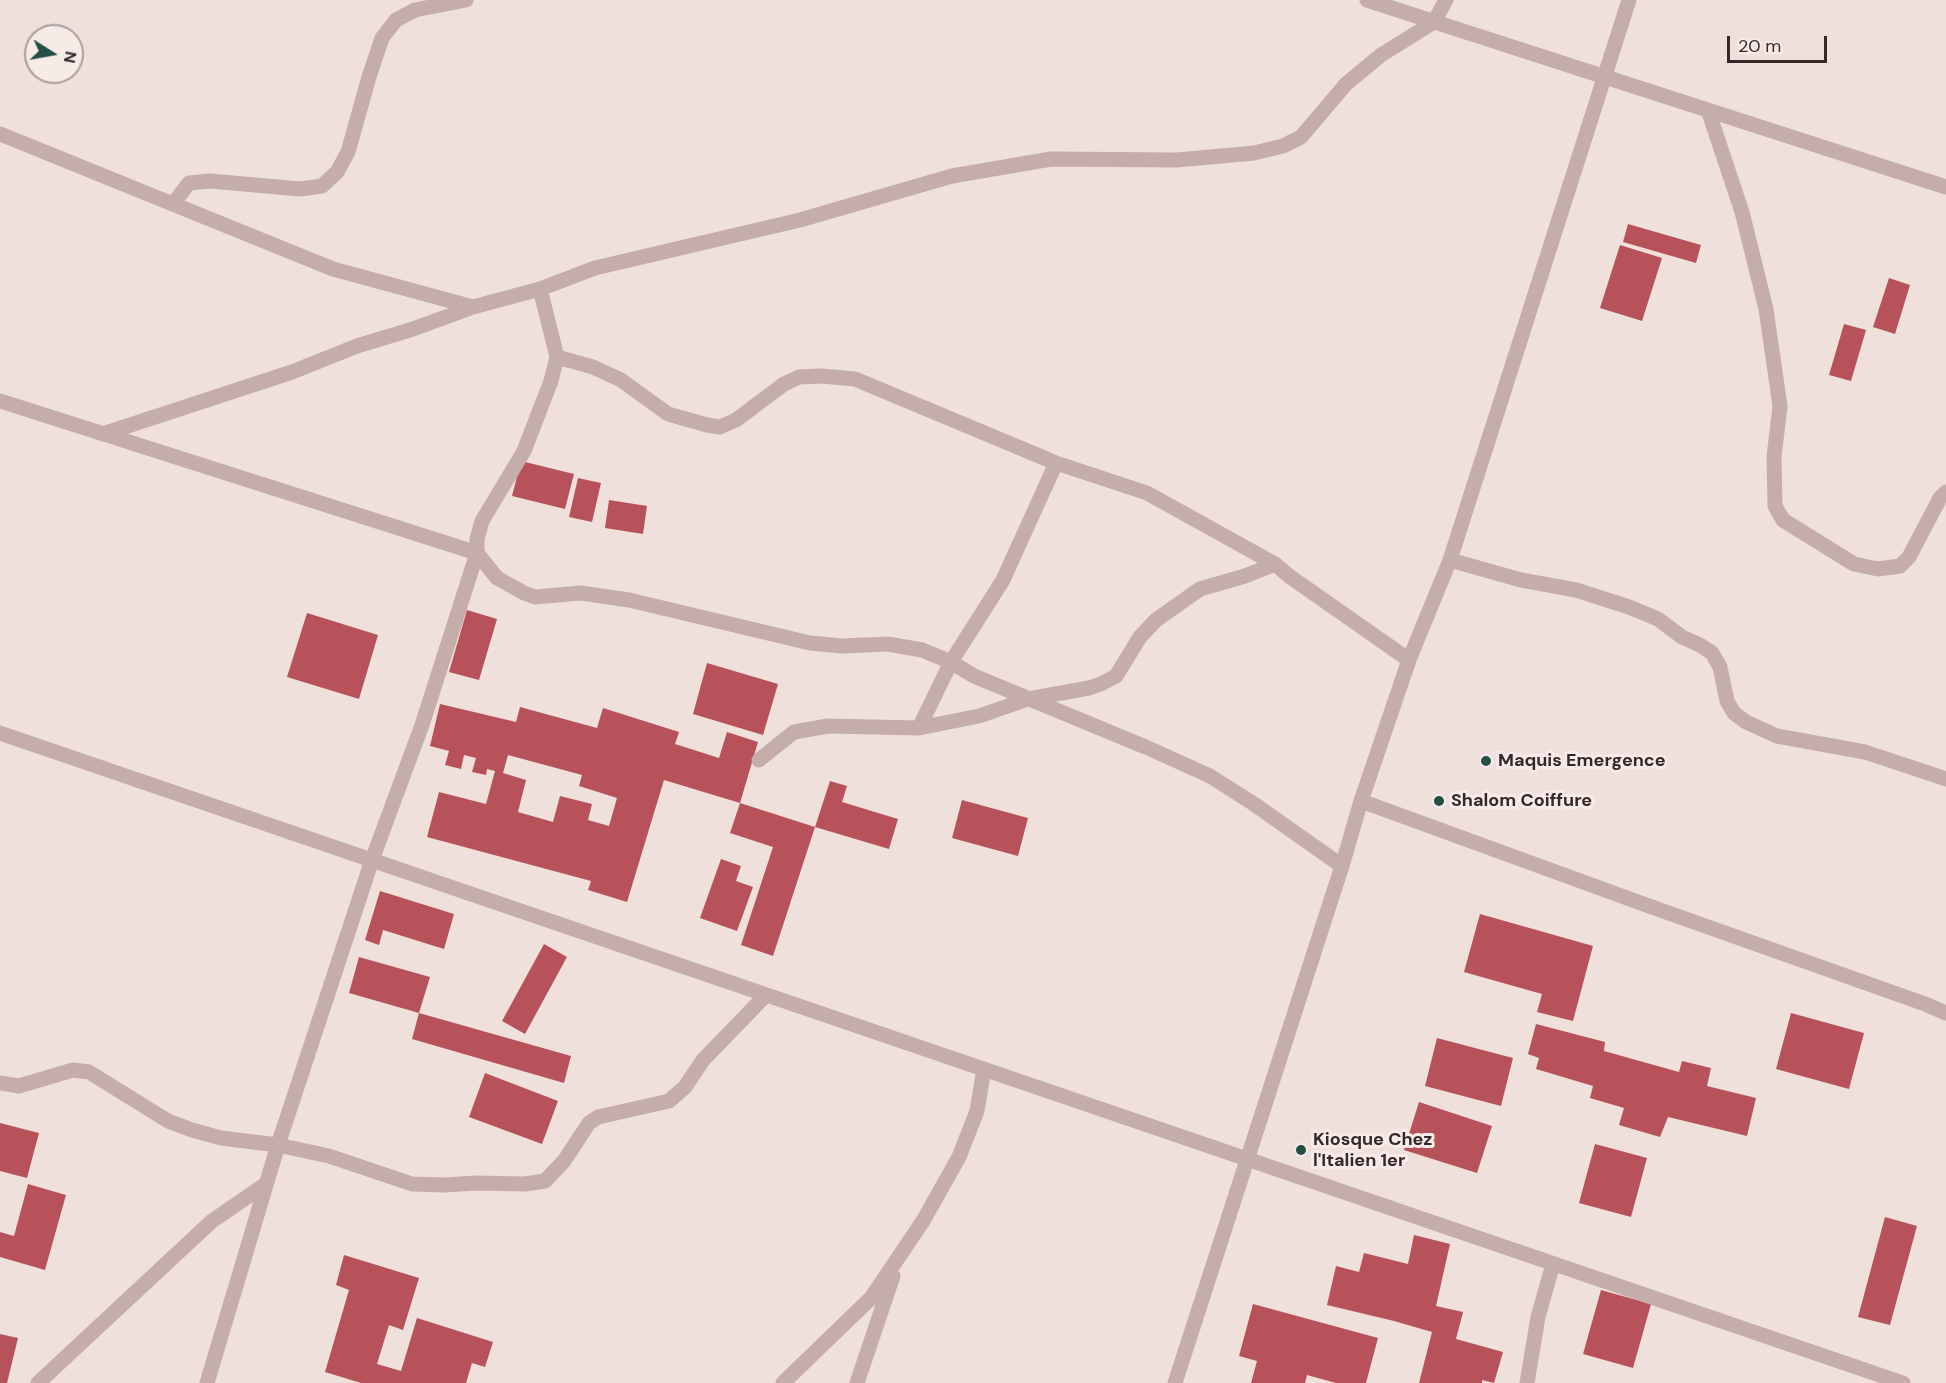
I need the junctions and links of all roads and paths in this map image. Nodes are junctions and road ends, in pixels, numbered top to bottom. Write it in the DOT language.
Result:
graph roads {
  1 [pos="466,0"];
  2 [pos="1367,0"];
  3 [pos="1446,0"];
  4 [pos="1629,0"];
  5 [pos="1434,22"];
  6 [pos="1604,77"];
  7 [pos="1708,110"];
  8 [pos="0,134"];
  9 [pos="1946,187"];
  10 [pos="173,204"];
  11 [pos="540,289"];
  12 [pos="473,307"];
  13 [pos="557,357"];
  14 [pos="0,401"];
  15 [pos="104,434"];
  16 [pos="1056,463"];
  17 [pos="1946,492"];
  18 [pos="477,553"];
  19 [pos="1450,560"];
  20 [pos="1275,564"];
  21 [pos="1409,660"];
  22 [pos="951,662"];
  23 [pos="1028,699"];
  24 [pos="919,728"];
  25 [pos="0,733"];
  26 [pos="759,760"];
  27 [pos="1946,779"];
  28 [pos="1361,801"];
  29 [pos="372,860"];
  30 [pos="1342,866"];
  31 [pos="766,994"];
  32 [pos="1946,1013"];
  33 [pos="984,1069"];
  34 [pos="0,1083"];
  35 [pos="278,1145"];
  36 [pos="1246,1159"];
  37 [pos="266,1184"];
  38 [pos="900,1256"];
  39 [pos="1553,1264"];
  40 [pos="38,1383"];
  41 [pos="207,1383"];
  42 [pos="783,1383"];
  43 [pos="857,1383"];
  44 [pos="1175,1383"];
  45 [pos="1527,1383"];
  46 [pos="1903,1383"];
  1 -- 10 [label="street"];
  2 -- 5 [label="street"];
  3 -- 5 [label="street"];
  4 -- 6 [label="street"];
  5 -- 6 [label="street"];
  5 -- 11 [label="street"];
  6 -- 7 [label="street"];
  6 -- 19 [label="street"];
  7 -- 9 [label="street"];
  7 -- 17 [label="street"];
  8 -- 10 [label="street"];
  10 -- 12 [label="street"];
  11 -- 12 [label="street"];
  11 -- 13 [label="street"];
  12 -- 15 [label="street"];
  13 -- 16 [label="street"];
  13 -- 18 [label="street"];
  14 -- 15 [label="street"];
  15 -- 18 [label="street"];
  16 -- 20 [label="street"];
  16 -- 22 [label="street"];
  18 -- 22 [label="street"];
  18 -- 29 [label="street"];
  19 -- 21 [label="street"];
  19 -- 27 [label="street"];
  20 -- 21 [label="street"];
  20 -- 23 [label="street"];
  21 -- 28 [label="street"];
  22 -- 23 [label="street"];
  22 -- 24 [label="street"];
  23 -- 24 [label="street"];
  23 -- 30 [label="street"];
  24 -- 26 [label="street"];
  25 -- 29 [label="street"];
  28 -- 30 [label="street"];
  28 -- 32 [label="street"];
  29 -- 31 [label="street"];
  29 -- 35 [label="street"];
  30 -- 36 [label="street"];
  31 -- 33 [label="street"];
  31 -- 35 [label="street"];
  33 -- 36 [label="street"];
  33 -- 38 [label="street"];
  34 -- 35 [label="street"];
  35 -- 37 [label="street"];
  36 -- 39 [label="street"];
  36 -- 44 [label="street"];
  37 -- 40 [label="street"];
  37 -- 41 [label="street"];
  38 -- 42 [label="street"];
  38 -- 43 [label="street"];
  39 -- 45 [label="street"];
  39 -- 46 [label="street"];
}
